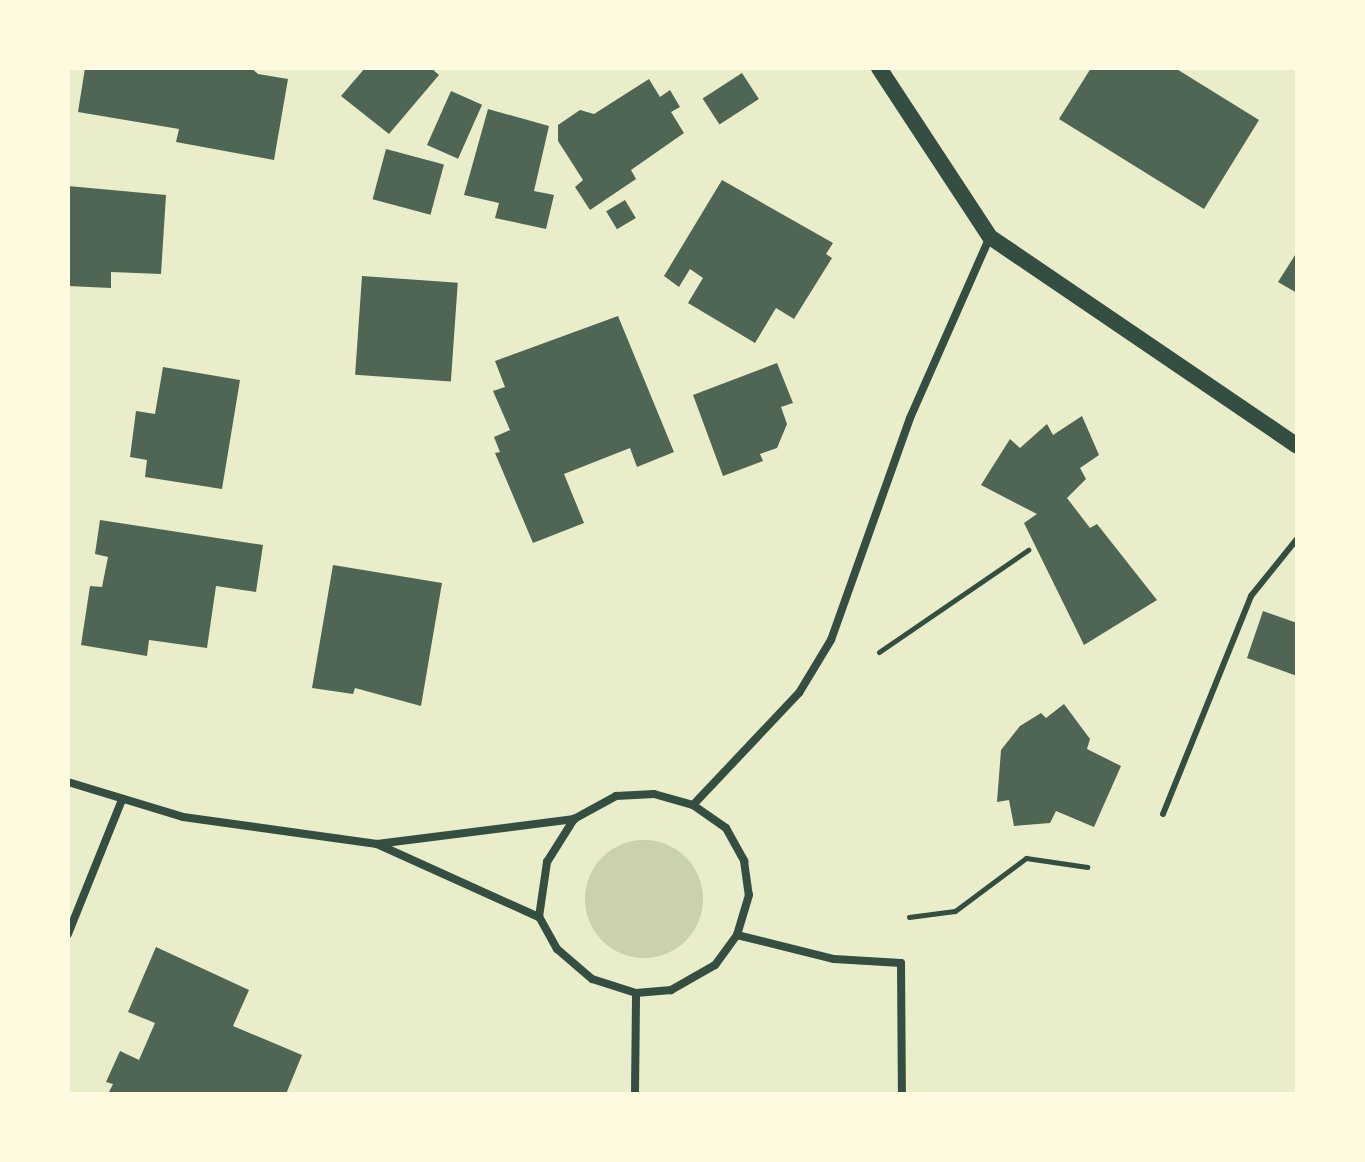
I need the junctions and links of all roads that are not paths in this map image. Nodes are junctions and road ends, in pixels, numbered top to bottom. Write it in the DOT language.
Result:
graph roads {
  1 [pos="879,68"];
  2 [pos="990,237"];
  3 [pos="1297,446"];
  4 [pos="1297,539"];
  5 [pos="68,782"];
  6 [pos="122,800"];
  7 [pos="693,805"];
  8 [pos="1163,814"];
  9 [pos="574,819"];
  10 [pos="377,844"];
  11 [pos="539,917"];
  12 [pos="68,934"];
  13 [pos="737,935"];
  14 [pos="636,993"];
  15 [pos="635,1094"];
  16 [pos="902,1094"];
  1 -- 2 [label="main road"];
  2 -- 3 [label="main road"];
  2 -- 7 [label="street"];
  4 -- 8 [label="lane"];
  5 -- 6 [label="street"];
  6 -- 10 [label="street"];
  6 -- 12 [label="street"];
  7 -- 9 [label="street"];
  7 -- 13 [label="street"];
  9 -- 10 [label="street"];
  9 -- 11 [label="street"];
  10 -- 11 [label="street"];
  11 -- 14 [label="street"];
  13 -- 14 [label="street"];
  13 -- 16 [label="street"];
  14 -- 15 [label="street"];
}
